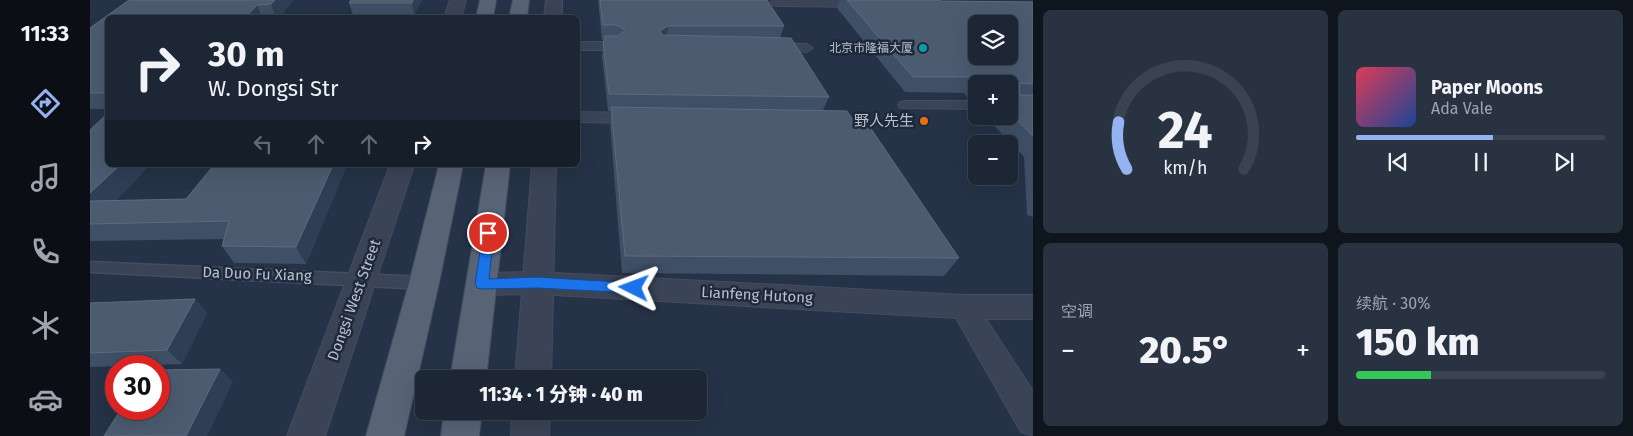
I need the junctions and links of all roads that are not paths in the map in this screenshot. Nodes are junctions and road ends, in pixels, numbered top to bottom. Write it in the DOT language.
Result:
graph roads {
  1 [pos="458,0"];
  2 [pos="488,0"];
  3 [pos="521,0"];
  4 [pos="554,0"];
  5 [pos="777,1"];
  6 [pos="881,3"];
  7 [pos="453,15"];
  8 [pos="485,15"];
  9 [pos="518,15"];
  10 [pos="553,15"];
  11 [pos="580,46"];
  12 [pos="616,46"];
  13 [pos="760,47"];
  14 [pos="807,48"];
  15 [pos="905,104"];
  16 [pos="968,105"];
  17 [pos="580,117"];
  18 [pos="647,118"];
  19 [pos="401,167"];
  20 [pos="451,167"];
  21 [pos="498,167"];
  22 [pos="544,167"];
  23 [pos="90,267"];
  24 [pos="360,279"];
  25 [pos="424,283"];
  26 [pos="537,283"];
  27 [pos="482,284"];
  28 [pos="964,307"];
  29 [pos="1033,307"];
  30 [pos="469,370"];
  31 [pos="533,370"];
  32 [pos="462,420"];
  33 [pos="531,420"];
  34 [pos="1033,421"];
  35 [pos="306,436"];
  36 [pos="385,436"];
  37 [pos="460,436"];
  38 [pos="530,436"];
  1 -- 7 [label="street"];
  2 -- 8 [label="main road"];
  3 -- 9 [label="main road"];
  4 -- 10 [label="street"];
  5 -- 6 [label="street"];
  11 -- 12 [label="street"];
  13 -- 14 [label="street"];
  15 -- 16 [label="street"];
  17 -- 18 [label="street"];
  19 -- 24 [label="street, Dongsi West Street"];
  20 -- 25 [label="main road"];
  21 -- 27 [label="main road"];
  22 -- 26 [label="street"];
  23 -- 24 [label="lane, Da Duo Fu Xiang"];
  24 -- 25 [label="lane, Da Duo Fu Xiang"];
  24 -- 35 [label="street, Dongsi West Street"];
  25 -- 36 [label="main road"];
  26 -- 27 [label="street, Lianfeng Hutong"];
  26 -- 28 [label="street, Lianfeng Hutong"];
  26 -- 31 [label="street"];
  27 -- 30 [label="main road"];
  28 -- 29 [label="street, Lianfeng Hutong"];
  28 -- 34 [label="street"];
  32 -- 37 [label="main road"];
  33 -- 38 [label="street"];
}
